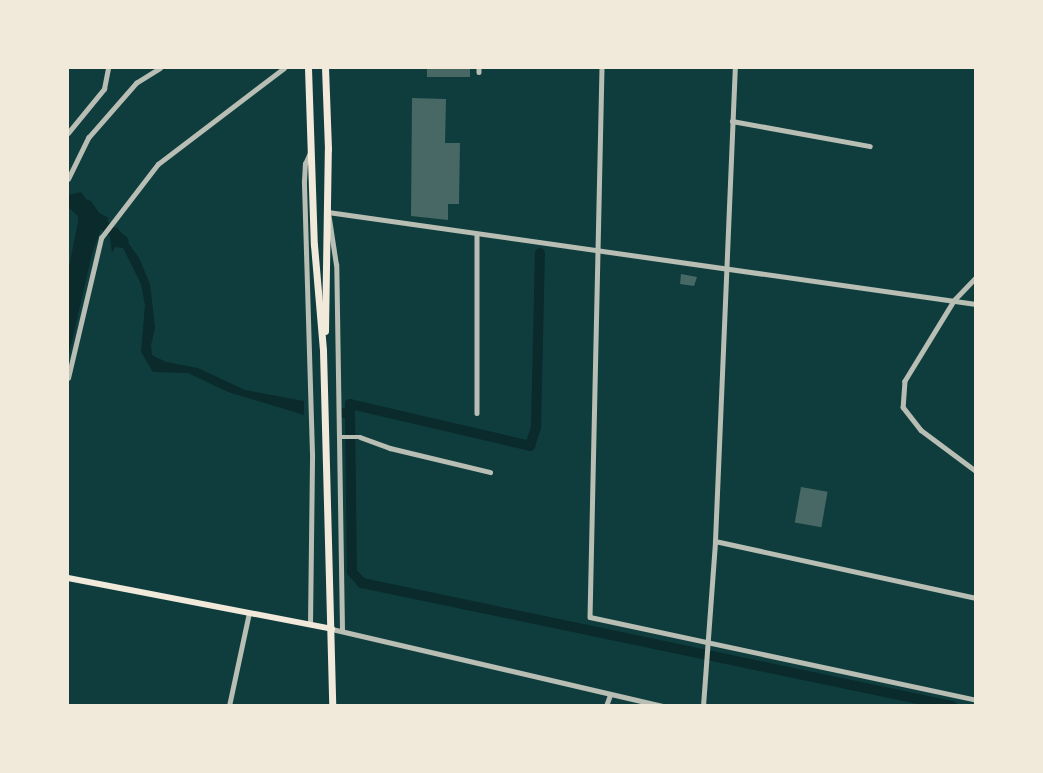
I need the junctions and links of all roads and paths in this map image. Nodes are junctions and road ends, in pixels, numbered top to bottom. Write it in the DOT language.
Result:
graph roads {
  1 [pos="108,68"];
  2 [pos="160,68"];
  3 [pos="284,68"];
  4 [pos="308,68"];
  5 [pos="325,68"];
  6 [pos="602,68"];
  7 [pos="735,68"];
  8 [pos="732,122"];
  9 [pos="68,133"];
  10 [pos="870,146"];
  11 [pos="310,153"];
  12 [pos="68,179"];
  13 [pos="328,212"];
  14 [pos="477,234"];
  15 [pos="598,251"];
  16 [pos="725,270"];
  17 [pos="975,278"];
  18 [pos="954,301"];
  19 [pos="975,304"];
  20 [pos="323,351"];
  21 [pos="68,378"];
  22 [pos="477,413"];
  23 [pos="343,437"];
  24 [pos="975,471"];
  25 [pos="490,472"];
  26 [pos="715,541"];
  27 [pos="68,578"];
  28 [pos="975,597"];
  29 [pos="249,613"];
  30 [pos="310,624"];
  31 [pos="332,629"];
  32 [pos="342,630"];
  33 [pos="709,644"];
  34 [pos="610,695"];
  35 [pos="975,700"];
  36 [pos="230,705"];
  37 [pos="332,705"];
  38 [pos="606,705"];
  39 [pos="662,705"];
  40 [pos="703,705"];
  1 -- 9 [label="street"];
  2 -- 12 [label="street"];
  3 -- 21 [label="street"];
  4 -- 11 [label="main road"];
  5 -- 13 [label="main road"];
  6 -- 15 [label="street"];
  7 -- 8 [label="street"];
  8 -- 10 [label="street"];
  8 -- 16 [label="street"];
  11 -- 20 [label="main road"];
  11 -- 30 [label="street"];
  13 -- 14 [label="street"];
  13 -- 20 [label="main road"];
  13 -- 23 [label="street"];
  14 -- 15 [label="street"];
  14 -- 22 [label="street"];
  15 -- 16 [label="street"];
  15 -- 33 [label="street"];
  16 -- 18 [label="street"];
  16 -- 26 [label="street"];
  17 -- 18 [label="street"];
  18 -- 19 [label="street"];
  18 -- 24 [label="street"];
  20 -- 37 [label="main road"];
  23 -- 25 [label="street"];
  23 -- 32 [label="street"];
  26 -- 28 [label="street"];
  26 -- 33 [label="street"];
  27 -- 29 [label="main road"];
  29 -- 30 [label="main road"];
  29 -- 36 [label="street"];
  30 -- 31 [label="main road"];
  31 -- 32 [label="street"];
  32 -- 34 [label="street"];
  33 -- 35 [label="street"];
  33 -- 40 [label="street"];
  34 -- 38 [label="street"];
  34 -- 39 [label="street"];
}
